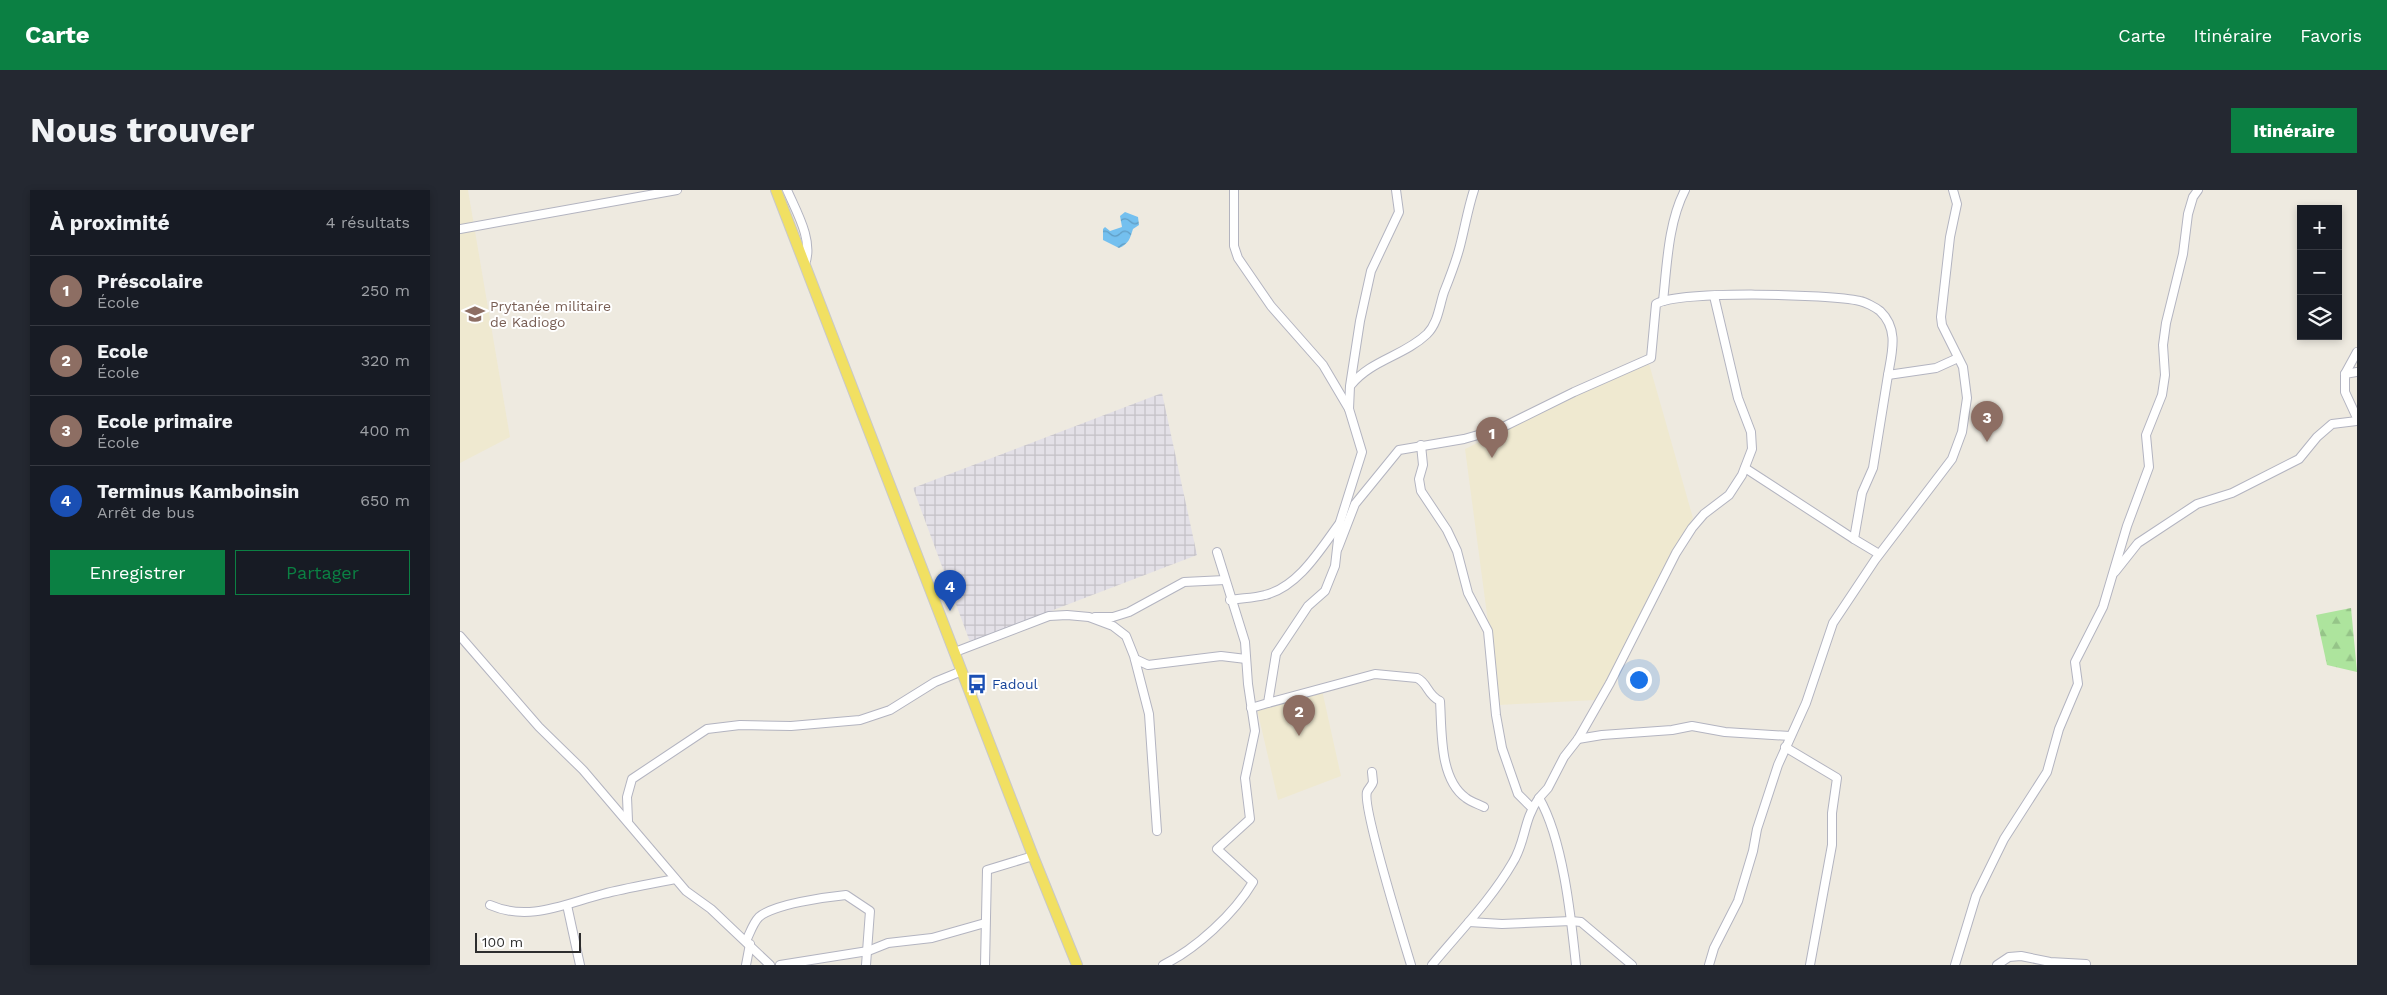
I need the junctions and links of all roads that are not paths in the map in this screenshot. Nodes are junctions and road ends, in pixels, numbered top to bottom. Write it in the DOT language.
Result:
graph roads {
  1 [pos="677,190"];
  2 [pos="776,190"];
  3 [pos="787,190"];
  4 [pos="1234,190"];
  5 [pos="1396,190"];
  6 [pos="1474,190"];
  7 [pos="1685,190"];
  8 [pos="1953,190"];
  9 [pos="2198,190"];
  10 [pos="460,229"];
  11 [pos="805,264"];
  12 [pos="1714,296"];
  13 [pos="1663,301"];
  14 [pos="2357,352"];
  15 [pos="1958,358"];
  16 [pos="2357,372"];
  17 [pos="2345,374"];
  18 [pos="1888,375"];
  19 [pos="1350,386"];
  20 [pos="1349,408"];
  21 [pos="2357,419"];
  22 [pos="1421,445"];
  23 [pos="1745,468"];
  24 [pos="1340,522"];
  25 [pos="1854,539"];
  26 [pos="1338,548"];
  27 [pos="1217,552"];
  28 [pos="1879,554"];
  29 [pos="2112,576"];
  30 [pos="1225,580"];
  31 [pos="1230,600"];
  32 [pos="1089,617"];
  33 [pos="460,636"];
  34 [pos="955,652"];
  35 [pos="1135,659"];
  36 [pos="1246,659"];
  37 [pos="962,671"];
  38 [pos="1268,703"];
  39 [pos="1252,708"];
  40 [pos="1790,736"];
  41 [pos="1578,740"];
  42 [pos="1785,748"];
  43 [pos="1372,772"];
  44 [pos="1539,798"];
  45 [pos="1484,806"];
  46 [pos="1532,808"];
  47 [pos="628,822"];
  48 [pos="1156,831"];
  49 [pos="1033,856"];
  50 [pos="675,879"];
  51 [pos="490,905"];
  52 [pos="567,905"];
  53 [pos="1571,920"];
  54 [pos="1469,922"];
  55 [pos="985,923"];
  56 [pos="748,943"];
  57 [pos="868,951"];
  58 [pos="2086,964"];
  59 [pos="580,965"];
  60 [pos="746,965"];
  61 [pos="770,965"];
  62 [pos="780,965"];
  63 [pos="866,965"];
  64 [pos="985,965"];
  65 [pos="1077,965"];
  66 [pos="1163,965"];
  67 [pos="1410,965"];
  68 [pos="1432,965"];
  69 [pos="1576,965"];
  70 [pos="1632,965"];
  71 [pos="1709,965"];
  72 [pos="1810,965"];
  73 [pos="1954,965"];
  74 [pos="1998,965"];
  1 -- 10 [label="street"];
  2 -- 11 [label="main road"];
  3 -- 11 [label="street"];
  4 -- 20 [label="street"];
  5 -- 19 [label="street"];
  6 -- 19 [label="street"];
  7 -- 13 [label="street"];
  8 -- 15 [label="street"];
  9 -- 29 [label="street"];
  11 -- 34 [label="main road"];
  12 -- 13 [label="street"];
  12 -- 18 [label="street"];
  12 -- 23 [label="street"];
  13 -- 22 [label="street"];
  14 -- 17 [label="street"];
  15 -- 18 [label="street"];
  15 -- 28 [label="street"];
  16 -- 17 [label="street"];
  17 -- 21 [label="street"];
  18 -- 25 [label="street"];
  19 -- 20 [label="street"];
  20 -- 24 [label="street"];
  21 -- 29 [label="street"];
  22 -- 26 [label="street"];
  22 -- 46 [label="street"];
  23 -- 25 [label="street"];
  23 -- 41 [label="street"];
  24 -- 26 [label="street"];
  24 -- 31 [label="street"];
  25 -- 28 [label="street"];
  26 -- 38 [label="street"];
  27 -- 30 [label="street"];
  28 -- 40 [label="street"];
  29 -- 73 [label="street"];
  30 -- 31 [label="street"];
  30 -- 32 [label="street"];
  31 -- 36 [label="street"];
  32 -- 34 [label="street"];
  32 -- 35 [label="street"];
  33 -- 47 [label="street"];
  34 -- 37 [label="main road"];
  35 -- 36 [label="street"];
  35 -- 48 [label="street"];
  36 -- 39 [label="street"];
  37 -- 47 [label="street"];
  37 -- 49 [label="main road"];
  38 -- 39 [label="street"];
  38 -- 45 [label="street"];
  39 -- 66 [label="street"];
  40 -- 41 [label="street"];
  40 -- 42 [label="street"];
  41 -- 44 [label="street"];
  42 -- 71 [label="street"];
  42 -- 72 [label="street"];
  43 -- 67 [label="street"];
  44 -- 46 [label="street"];
  44 -- 53 [label="street"];
  46 -- 54 [label="street"];
  47 -- 50 [label="street"];
  49 -- 55 [label="street"];
  49 -- 65 [label="main road"];
  50 -- 52 [label="street"];
  50 -- 56 [label="street"];
  51 -- 52 [label="street"];
  52 -- 59 [label="street"];
  53 -- 54 [label="street"];
  53 -- 69 [label="street"];
  53 -- 70 [label="street"];
  54 -- 68 [label="street"];
  55 -- 57 [label="street"];
  55 -- 64 [label="street"];
  56 -- 57 [label="street"];
  56 -- 60 [label="street"];
  56 -- 61 [label="street"];
  57 -- 62 [label="street"];
  57 -- 63 [label="street"];
  58 -- 74 [label="street"];
}
